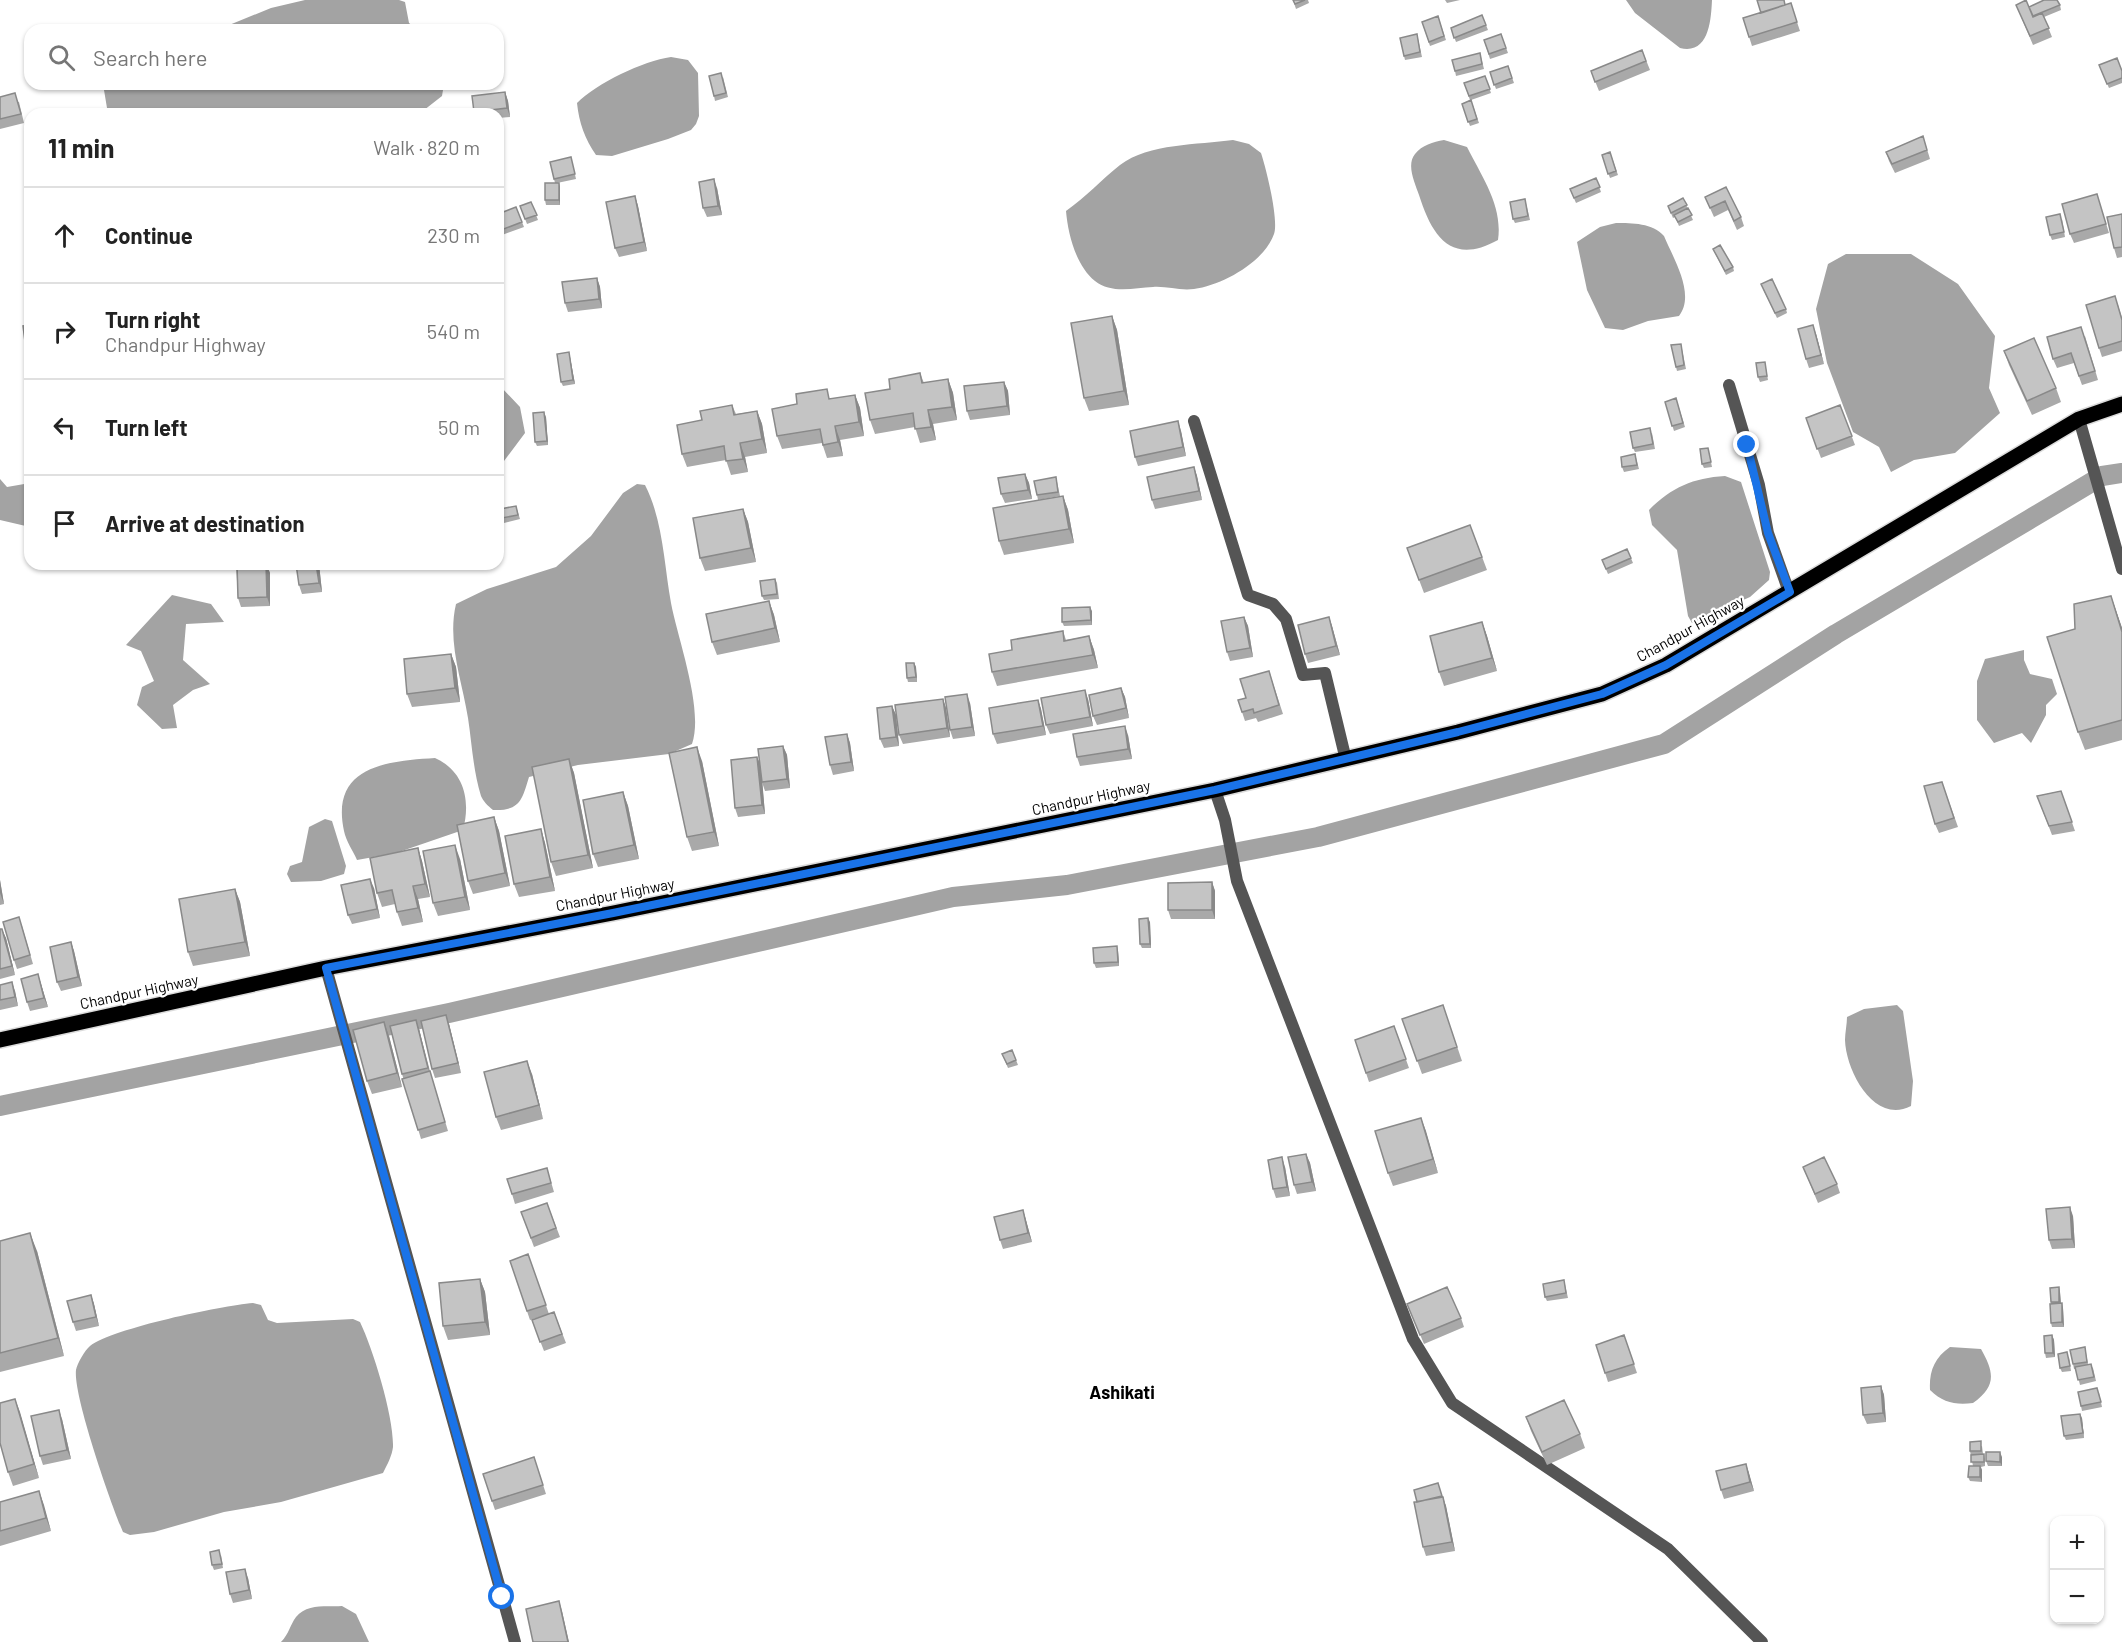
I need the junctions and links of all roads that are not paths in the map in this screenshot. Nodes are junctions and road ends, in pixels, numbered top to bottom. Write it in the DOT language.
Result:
graph roads {
  1 [pos="1729,385"];
  2 [pos="2122,404"];
  3 [pos="2079,419"];
  4 [pos="1194,421"];
  5 [pos="2122,569"];
  6 [pos="1790,592"];
  7 [pos="1346,759"];
  8 [pos="1215,790"];
  9 [pos="326,968"];
  10 [pos="0,1040"];
  11 [pos="515,1642"];
  12 [pos="1762,1642"];
  1 -- 6 [label="street"];
  2 -- 3 [label="main road, Chandpur Highway"];
  3 -- 5 [label="street"];
  3 -- 6 [label="main road, Chandpur Highway"];
  4 -- 7 [label="street"];
  6 -- 7 [label="main road, Chandpur Highway"];
  7 -- 8 [label="main road, Chandpur Highway"];
  8 -- 9 [label="main road, Chandpur Highway"];
  8 -- 12 [label="street"];
  9 -- 10 [label="main road, Chandpur Highway"];
  9 -- 11 [label="street"];
}
